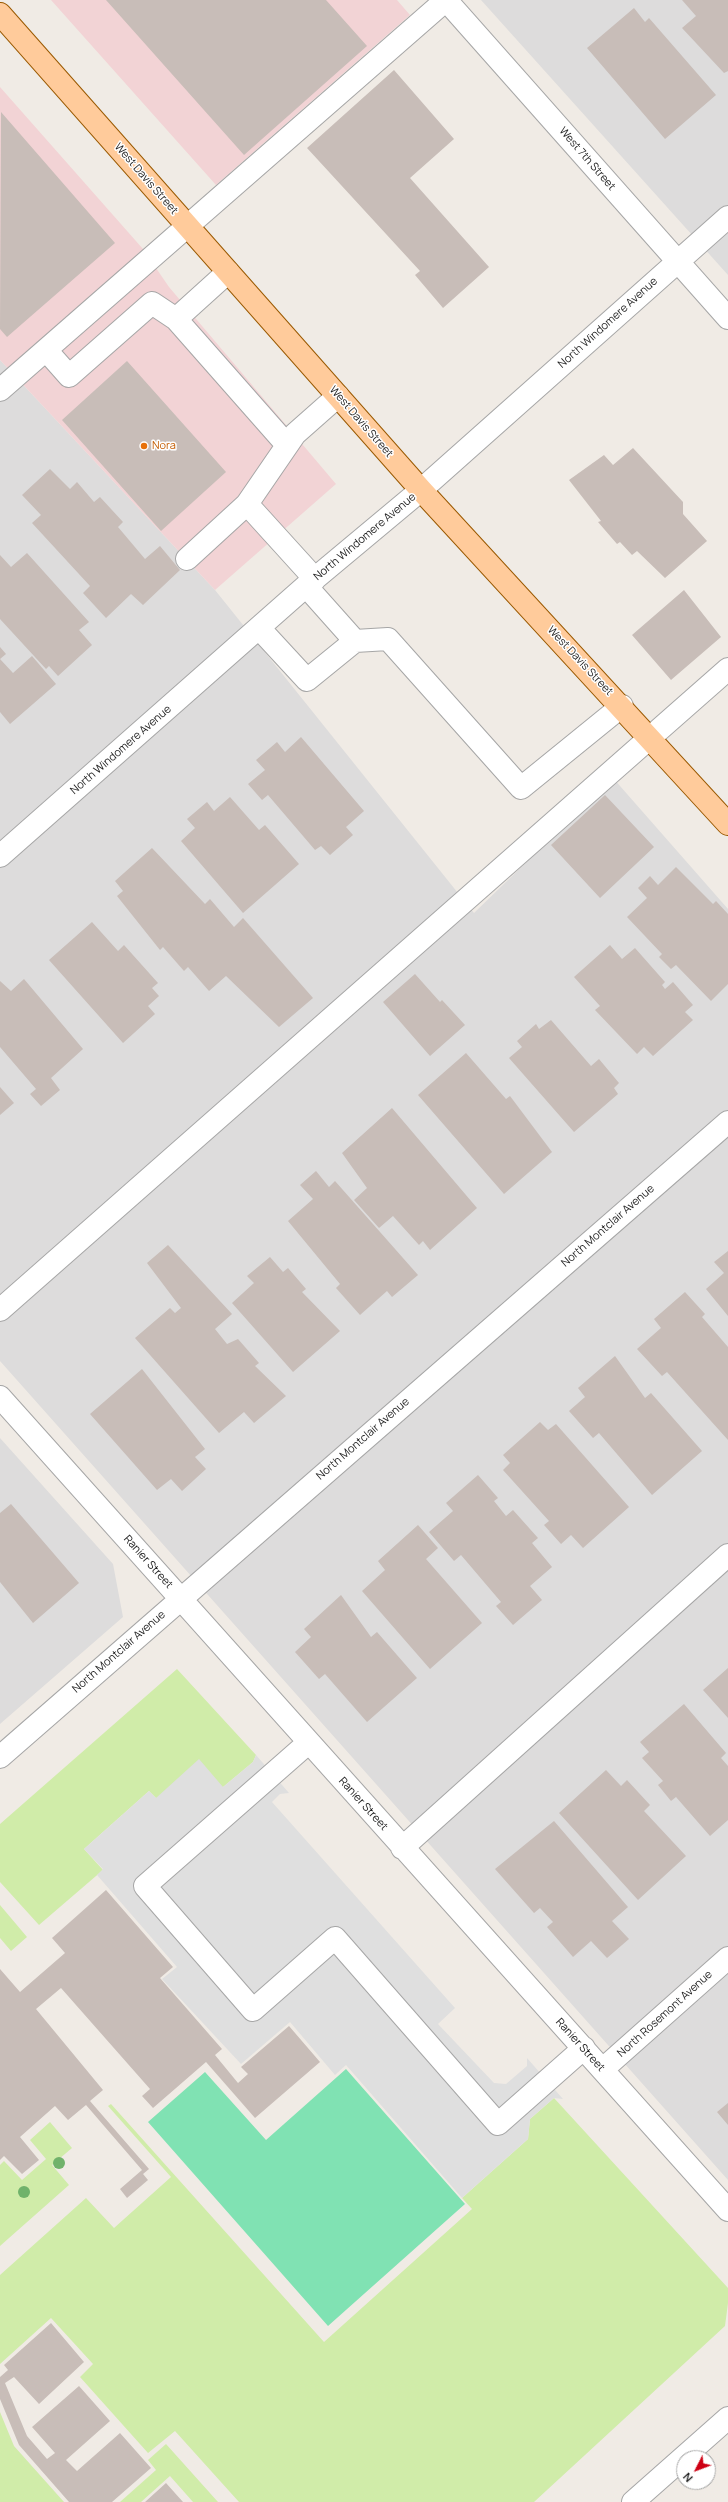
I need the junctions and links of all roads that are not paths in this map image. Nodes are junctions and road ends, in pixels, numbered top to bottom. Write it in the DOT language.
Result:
graph roads {
  1 [pos="446,0"];
  2 [pos="0,14"];
  3 [pos="728,217"];
  4 [pos="188,227"];
  5 [pos="677,261"];
  6 [pos="228,272"];
  7 [pos="728,318"];
  8 [pos="176,319"];
  9 [pos="46,350"];
  10 [pos="0,390"];
  11 [pos="338,396"];
  12 [pos="287,445"];
  13 [pos="421,490"];
  14 [pos="247,504"];
  15 [pos="187,559"];
  16 [pos="311,582"];
  17 [pos="259,628"];
  18 [pos="355,641"];
  19 [pos="728,669"];
  20 [pos="622,706"];
  21 [pos="650,737"];
  22 [pos="728,824"];
  23 [pos="0,856"];
  24 [pos="728,1122"];
  25 [pos="0,1310"];
  26 [pos="0,1397"];
  27 [pos="728,1555"];
  28 [pos="180,1598"];
  29 [pos="308,1743"];
  30 [pos="0,1757"];
  31 [pos="402,1848"];
  32 [pos="728,1958"];
  33 [pos="584,2048"];
  34 [pos="603,2069"];
  35 [pos="728,2210"];
  36 [pos="728,2418"];
  37 [pos="633,2502"];
  1 -- 4 [label="street"];
  1 -- 5 [label="street, West 7th Street"];
  2 -- 4 [label="main road, West Davis Street"];
  3 -- 5 [label="street, North Windomere Avenue"];
  4 -- 6 [label="main road, West Davis Street"];
  4 -- 9 [label="street"];
  5 -- 7 [label="street, West 7th Street"];
  5 -- 13 [label="street, North Windomere Avenue"];
  6 -- 8 [label="street"];
  6 -- 11 [label="main road, West Davis Street"];
  8 -- 9 [label="street"];
  8 -- 12 [label="street"];
  9 -- 10 [label="street"];
  11 -- 12 [label="street"];
  11 -- 13 [label="main road, West Davis Street"];
  12 -- 14 [label="street"];
  13 -- 16 [label="street, North Windomere Avenue"];
  13 -- 20 [label="main road, West Davis Street"];
  14 -- 15 [label="street"];
  14 -- 16 [label="street"];
  16 -- 17 [label="street, North Windomere Avenue"];
  16 -- 18 [label="street"];
  17 -- 18 [label="street"];
  17 -- 23 [label="street, North Windomere Avenue"];
  18 -- 20 [label="street"];
  19 -- 21 [label="street"];
  20 -- 21 [label="main road, West Davis Street"];
  21 -- 22 [label="main road, West Davis Street"];
  21 -- 25 [label="street"];
  24 -- 28 [label="street, North Montclair Avenue"];
  26 -- 28 [label="street, Ranier Street"];
  27 -- 31 [label="street"];
  28 -- 29 [label="street, Ranier Street"];
  28 -- 30 [label="street, North Montclair Avenue"];
  29 -- 31 [label="street, Ranier Street"];
  29 -- 33 [label="street"];
  31 -- 33 [label="street, Ranier Street"];
  32 -- 34 [label="street, North Rosemont Avenue"];
  33 -- 34 [label="street, Ranier Street"];
  34 -- 35 [label="street, Ranier Street"];
  36 -- 37 [label="street"];
}
